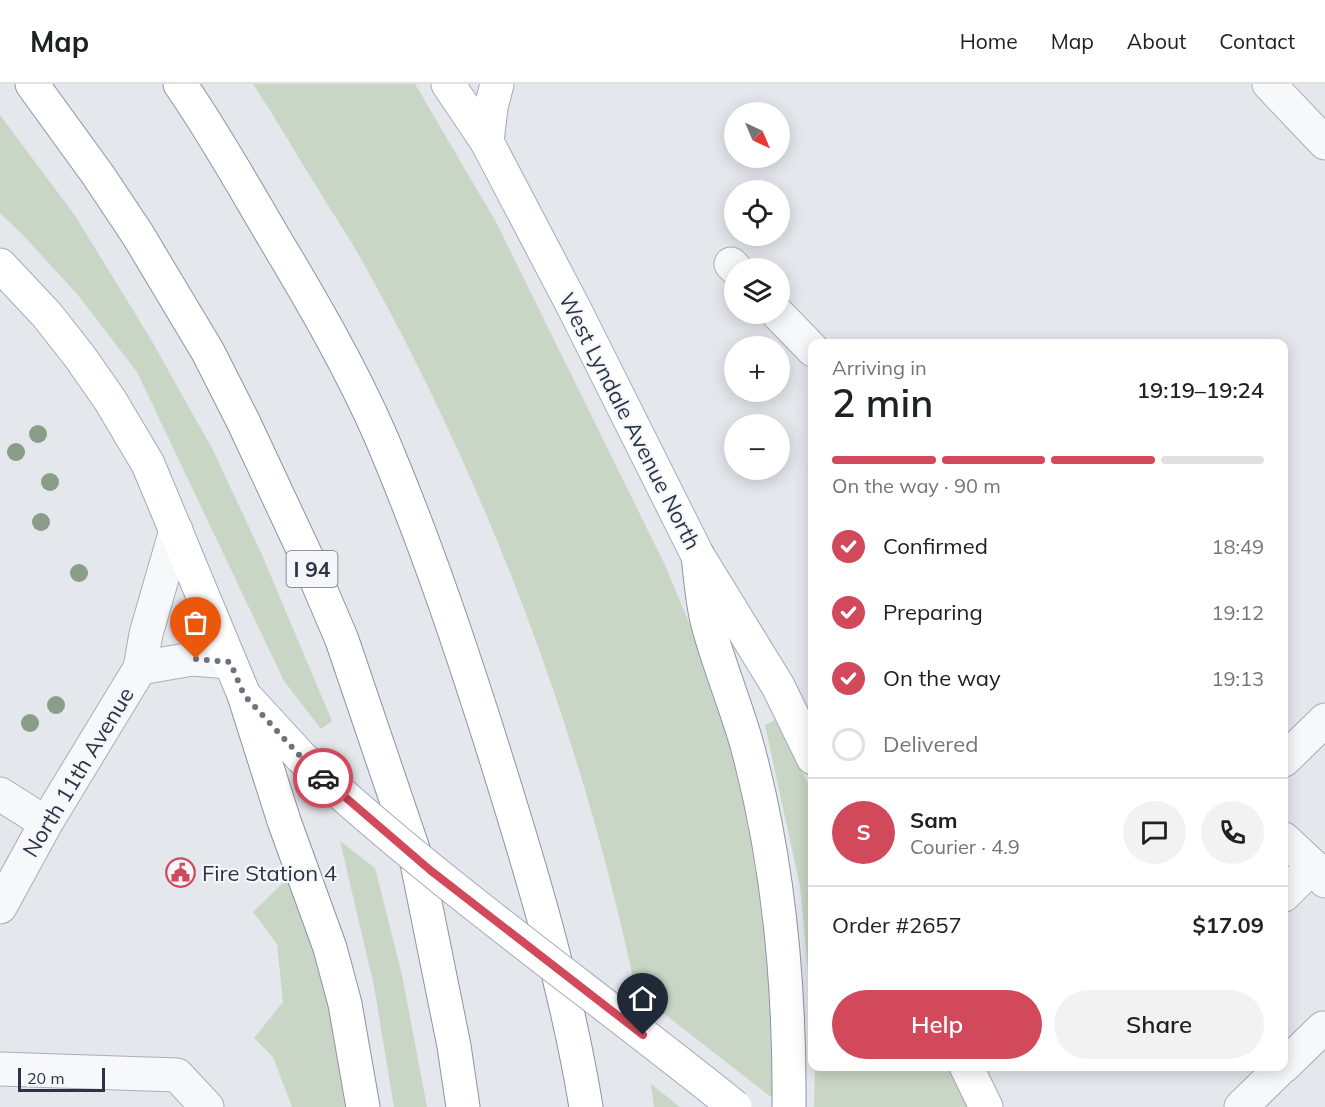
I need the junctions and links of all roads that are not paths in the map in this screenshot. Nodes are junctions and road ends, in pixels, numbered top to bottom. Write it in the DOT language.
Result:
graph roads {
  1 [pos="32,84"];
  2 [pos="180,84"];
  3 [pos="448,84"];
  4 [pos="497,84"];
  5 [pos="1269,84"];
  6 [pos="487,142"];
  7 [pos="1325,143"];
  8 [pos="0,265"];
  9 [pos="788,324"];
  10 [pos="808,345"];
  11 [pos="176,530"];
  12 [pos="698,556"];
  13 [pos="230,662"];
  14 [pos="140,668"];
  15 [pos="244,695"];
  16 [pos="1325,720"];
  17 [pos="808,748"];
  18 [pos="1288,756"];
  19 [pos="0,794"];
  20 [pos="46,823"];
  21 [pos="1288,843"];
  22 [pos="1319,874"];
  23 [pos="1288,893"];
  24 [pos="0,907"];
  25 [pos="1325,1029"];
  26 [pos="1288,1062"];
  27 [pos="0,1069"];
  28 [pos="968,1071"];
  29 [pos="1279,1071"];
  30 [pos="207,1107"];
  31 [pos="363,1107"];
  32 [pos="463,1107"];
  33 [pos="586,1107"];
  34 [pos="735,1107"];
  35 [pos="789,1107"];
  36 [pos="986,1107"];
  37 [pos="1241,1107"];
  1 -- 32 [label="main road, I 94"];
  2 -- 33 [label="main road"];
  3 -- 6 [label="main road, West Lyndale Avenue North"];
  4 -- 6 [label="main road"];
  5 -- 7 [label="street"];
  6 -- 12 [label="main road, West Lyndale Avenue North"];
  8 -- 11 [label="main road"];
  9 -- 10 [label="street"];
  11 -- 13 [label="main road"];
  11 -- 14 [label="street, North 11th Avenue"];
  12 -- 17 [label="main road, West Lyndale Avenue North"];
  12 -- 35 [label="main road"];
  13 -- 14 [label="street, North 11th Avenue"];
  13 -- 15 [label="main road"];
  14 -- 20 [label="street, North 11th Avenue"];
  15 -- 31 [label="main road"];
  15 -- 34 [label="main road, bridge"];
  16 -- 18 [label="street"];
  19 -- 20 [label="street"];
  20 -- 24 [label="street, North 11th Avenue"];
  21 -- 22 [label="street"];
  22 -- 23 [label="street"];
  25 -- 26 [label="street"];
  27 -- 30 [label="street"];
  28 -- 36 [label="main road"];
  29 -- 37 [label="street"];
}
